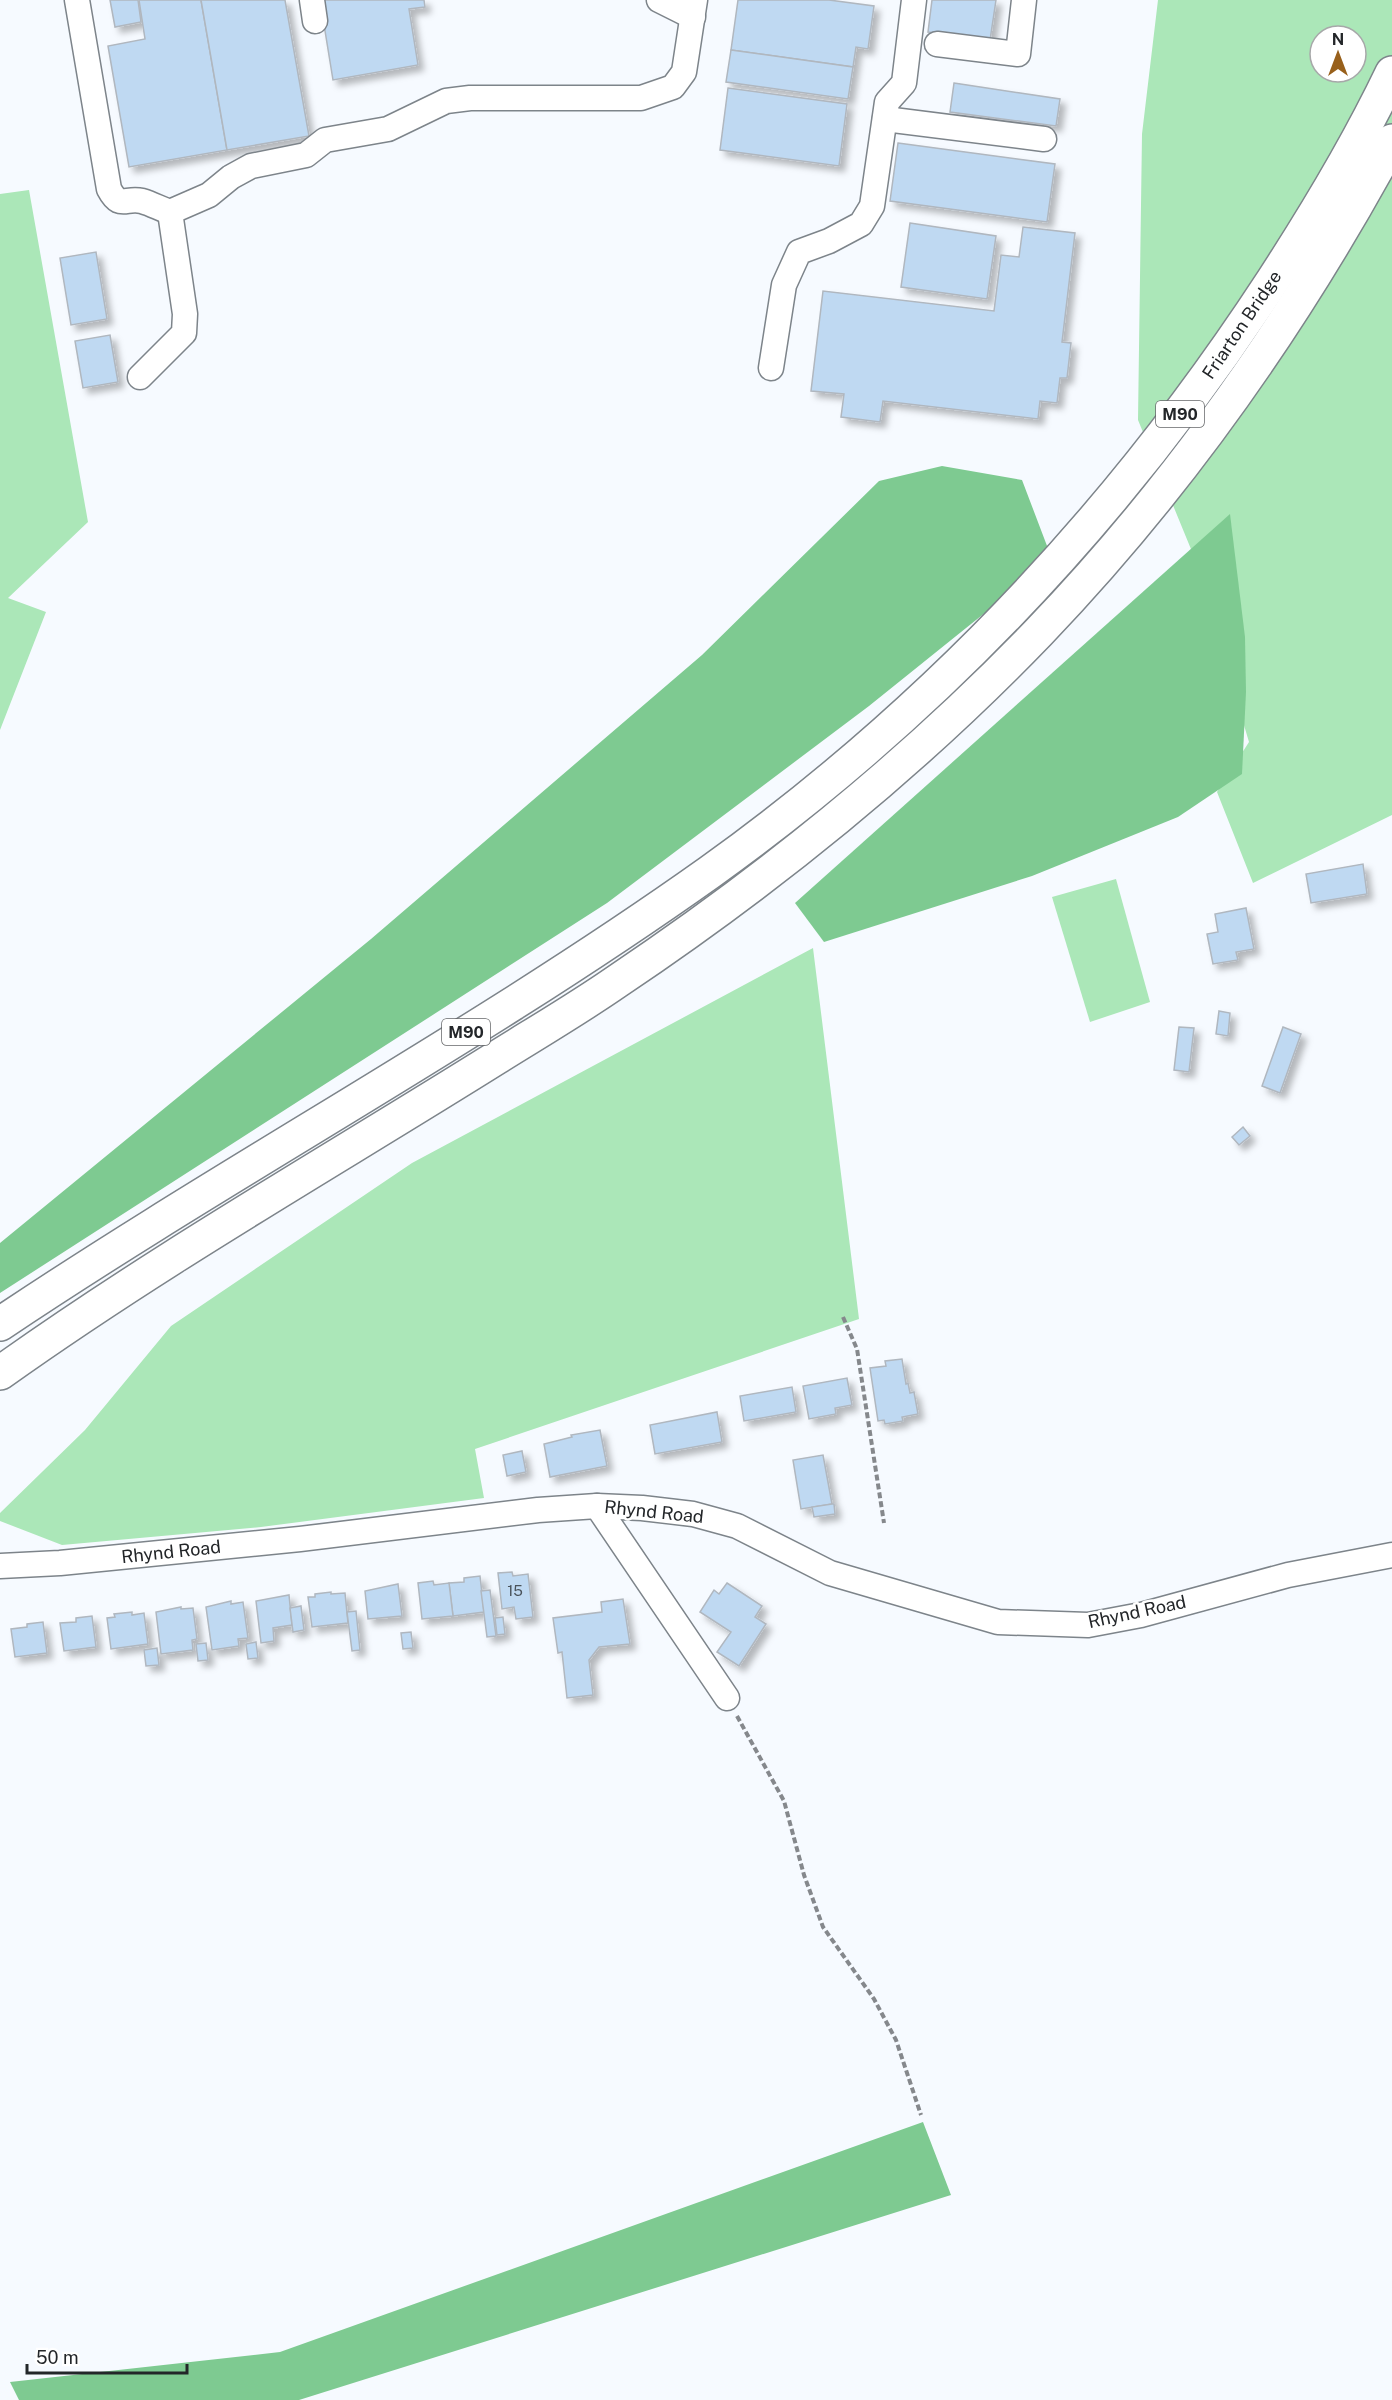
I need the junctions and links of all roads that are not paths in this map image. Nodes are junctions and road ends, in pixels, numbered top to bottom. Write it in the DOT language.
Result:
graph roads {
  1 [pos="77,0"];
  2 [pos="659,0"];
  3 [pos="914,0"];
  4 [pos="1024,0"];
  5 [pos="694,8"];
  6 [pos="937,44"];
  7 [pos="1392,73"];
  8 [pos="885,118"];
  9 [pos="1044,139"];
  10 [pos="1392,141"];
  11 [pos="170,212"];
  12 [pos="771,368"];
  13 [pos="140,377"];
  14 [pos="0,1324"];
  15 [pos="62,1329"];
  16 [pos="0,1373"];
  17 [pos="0,1383"];
  18 [pos="597,1506"];
  19 [pos="1392,1555"];
  20 [pos="0,1566"];
  21 [pos="727,1698"];
  1 -- 11 [label="street"];
  2 -- 5 [label="street"];
  3 -- 8 [label="street"];
  4 -- 6 [label="street"];
  5 -- 11 [label="street"];
  7 -- 14 [label="highway, Friarton Bridge / M90"];
  8 -- 9 [label="street"];
  8 -- 12 [label="street"];
  10 -- 15 [label="highway, Friarton Bridge / M90"];
  11 -- 13 [label="street"];
  15 -- 16 [label="highway, M90"];
  15 -- 17 [label="highway, M90"];
  18 -- 19 [label="street, Rhynd Road"];
  18 -- 20 [label="street, Rhynd Road"];
  18 -- 21 [label="street"];
}
